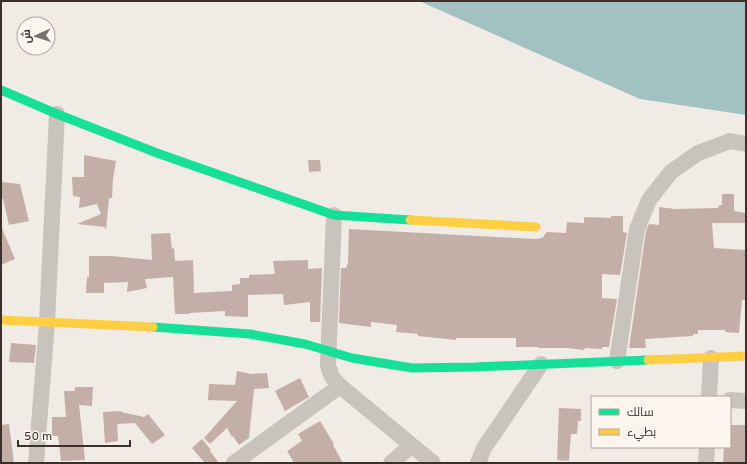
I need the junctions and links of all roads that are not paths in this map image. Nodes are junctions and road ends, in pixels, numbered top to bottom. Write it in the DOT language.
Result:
graph roads {
  1 [pos="1,90"];
  2 [pos="58,114"];
  3 [pos="746,144"];
  4 [pos="334,215"];
  5 [pos="536,227"];
  6 [pos="1,320"];
  7 [pos="47,322"];
  8 [pos="328,351"];
  9 [pos="746,356"];
  10 [pos="711,358"];
  11 [pos="617,362"];
  12 [pos="542,364"];
  13 [pos="340,386"];
  14 [pos="709,396"];
  15 [pos="731,400"];
  16 [pos="746,400"];
  17 [pos="411,446"];
  18 [pos="707,448"];
  19 [pos="36,463"];
  20 [pos="234,463"];
  21 [pos="392,463"];
  22 [pos="433,463"];
  23 [pos="478,463"];
  24 [pos="706,463"];
  1 -- 2 [label="street"];
  2 -- 4 [label="street"];
  2 -- 7 [label="street"];
  3 -- 11 [label="street"];
  4 -- 5 [label="street"];
  4 -- 8 [label="street"];
  6 -- 7 [label="street"];
  7 -- 8 [label="street"];
  7 -- 19 [label="street"];
  8 -- 12 [label="street"];
  8 -- 13 [label="street"];
  9 -- 10 [label="street"];
  10 -- 11 [label="street"];
  10 -- 14 [label="street"];
  11 -- 12 [label="street"];
  12 -- 23 [label="street"];
  13 -- 17 [label="street"];
  13 -- 20 [label="street"];
  15 -- 16 [label="street"];
  17 -- 21 [label="street"];
  17 -- 22 [label="street"];
  18 -- 24 [label="street"];
}
